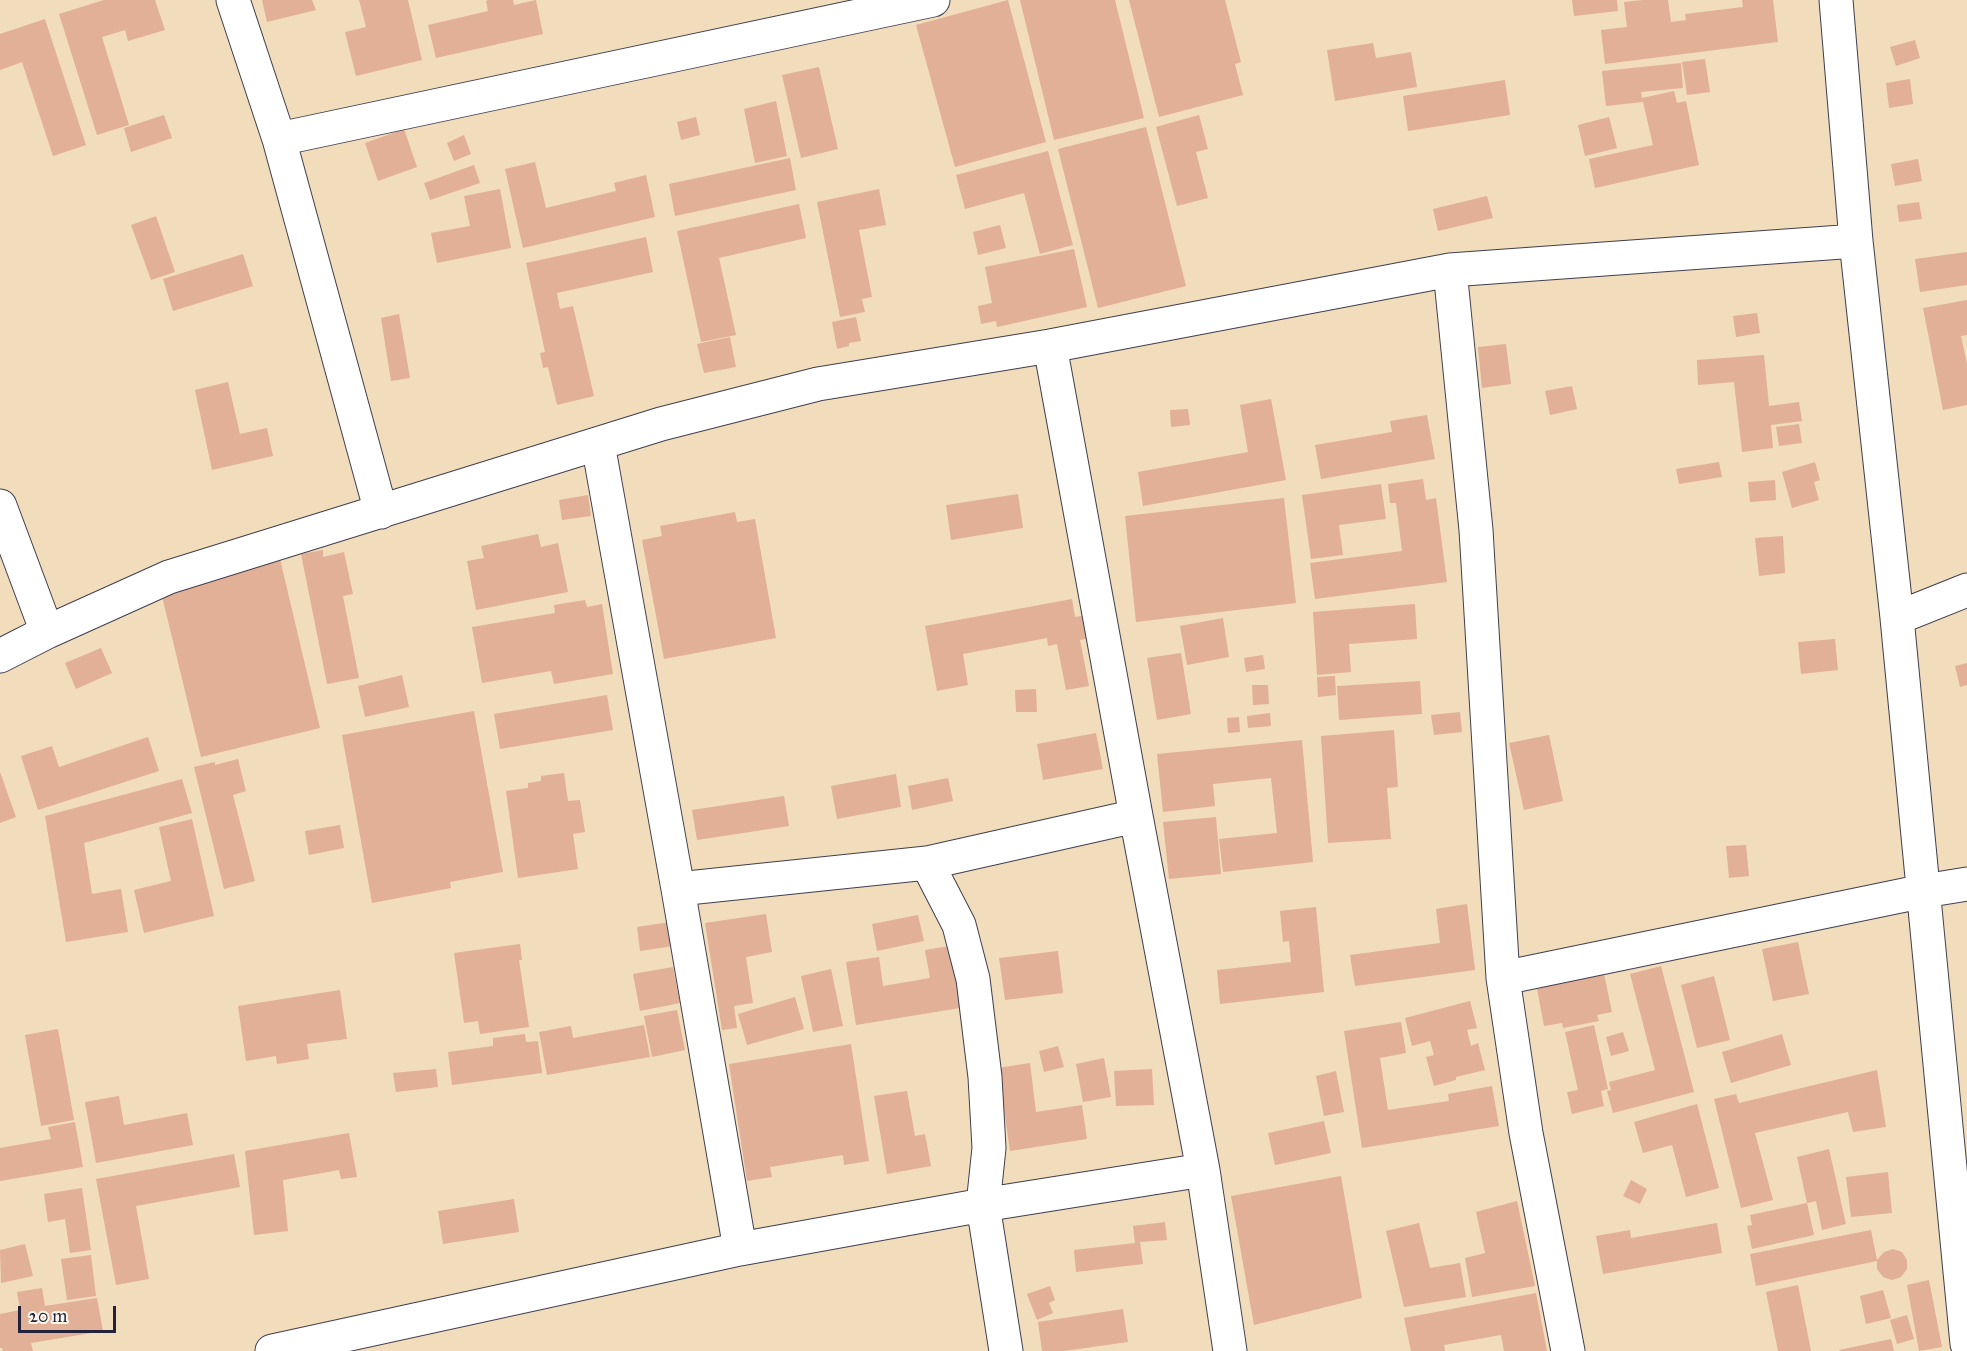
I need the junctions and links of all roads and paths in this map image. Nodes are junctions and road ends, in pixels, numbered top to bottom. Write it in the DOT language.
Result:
graph roads {
  1 [pos="233,0"];
  2 [pos="933,0"];
  3 [pos="1836,0"];
  4 [pos="279,139"];
  5 [pos="1856,241"];
  6 [pos="1450,270"];
  7 [pos="1050,346"];
  8 [pos="598,444"];
  9 [pos="0,506"];
  10 [pos="381,512"];
  11 [pos="1967,590"];
  12 [pos="1897,618"];
  13 [pos="47,632"];
  14 [pos="0,656"];
  15 [pos="1136,816"];
  16 [pos="927,863"];
  17 [pos="1967,884"];
  18 [pos="678,889"];
  19 [pos="1924,891"];
  20 [pos="1503,978"];
  21 [pos="1203,1170"];
  22 [pos="983,1205"];
  23 [pos="740,1249"];
  24 [pos="1967,1344"];
  25 [pos="272,1351"];
  26 [pos="1006,1351"];
  27 [pos="1230,1351"];
  28 [pos="1568,1351"];
  1 -- 4 [label="street"];
  2 -- 4 [label="street"];
  3 -- 5 [label="street"];
  4 -- 10 [label="street"];
  5 -- 6 [label="street"];
  5 -- 12 [label="street"];
  6 -- 7 [label="street"];
  6 -- 20 [label="street"];
  7 -- 8 [label="street"];
  7 -- 15 [label="street"];
  8 -- 10 [label="street"];
  8 -- 18 [label="street"];
  9 -- 13 [label="street"];
  10 -- 13 [label="street"];
  11 -- 12 [label="street"];
  12 -- 19 [label="street"];
  13 -- 14 [label="street"];
  15 -- 16 [label="street"];
  15 -- 21 [label="street"];
  16 -- 18 [label="street"];
  16 -- 22 [label="street"];
  17 -- 19 [label="street"];
  18 -- 23 [label="street"];
  19 -- 20 [label="street"];
  19 -- 24 [label="street"];
  20 -- 28 [label="street"];
  21 -- 22 [label="street"];
  21 -- 27 [label="street"];
  22 -- 23 [label="street"];
  22 -- 26 [label="street"];
  23 -- 25 [label="street"];
}
